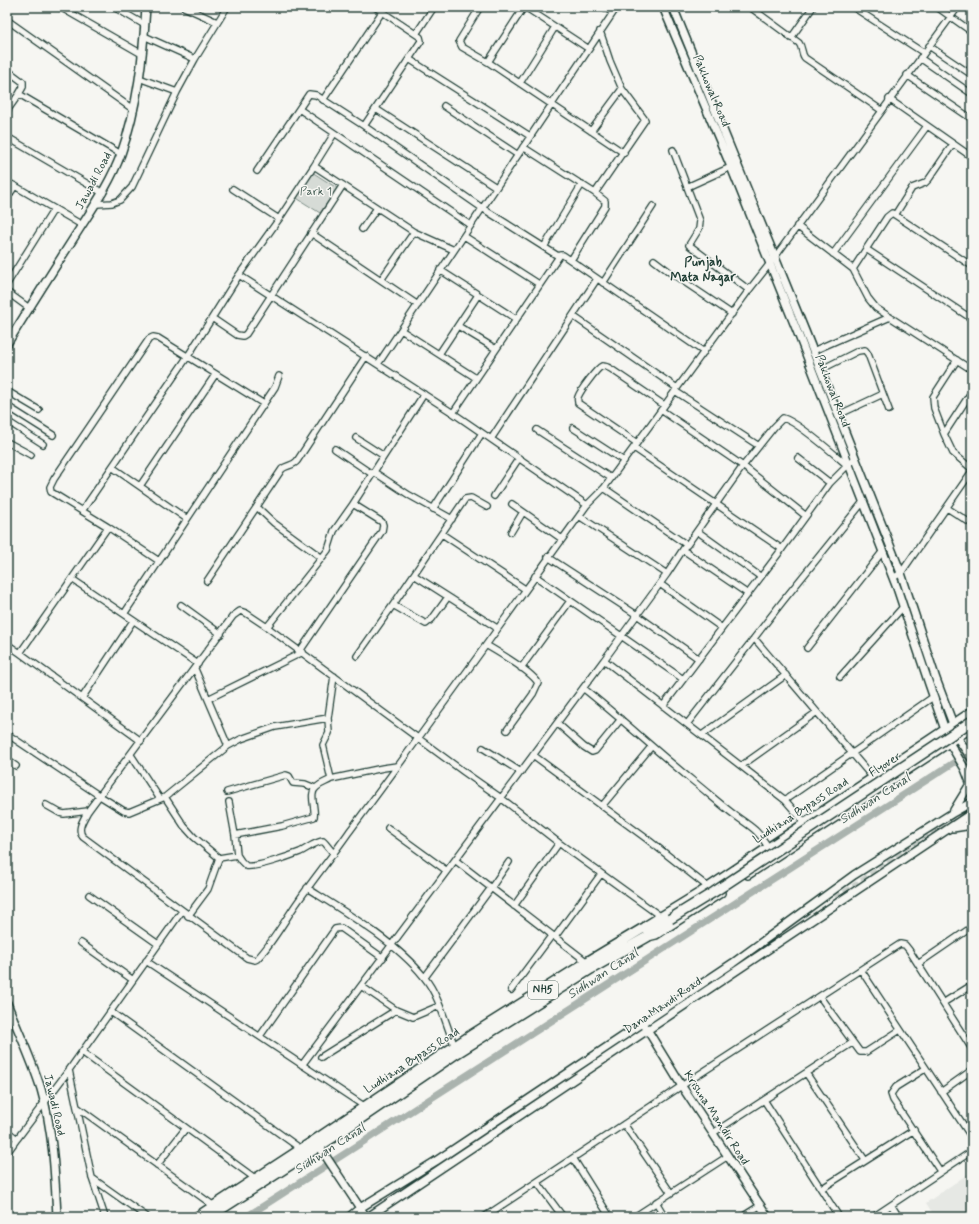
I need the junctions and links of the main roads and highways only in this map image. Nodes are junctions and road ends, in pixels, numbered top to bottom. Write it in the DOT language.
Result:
graph roads {
  1 [pos="972,722"];
  2 [pos="644,933"];
  3 [pos="197,1217"];
  4 [pos="209,1217"];
  1 -- 2 [label="highway, Flyover / NH5, bridge"];
  2 -- 3 [label="highway, Ludhiana Bypass Road / NH5"];
  2 -- 4 [label="highway, Ludhiana Bypass Road / NH5"];
}
